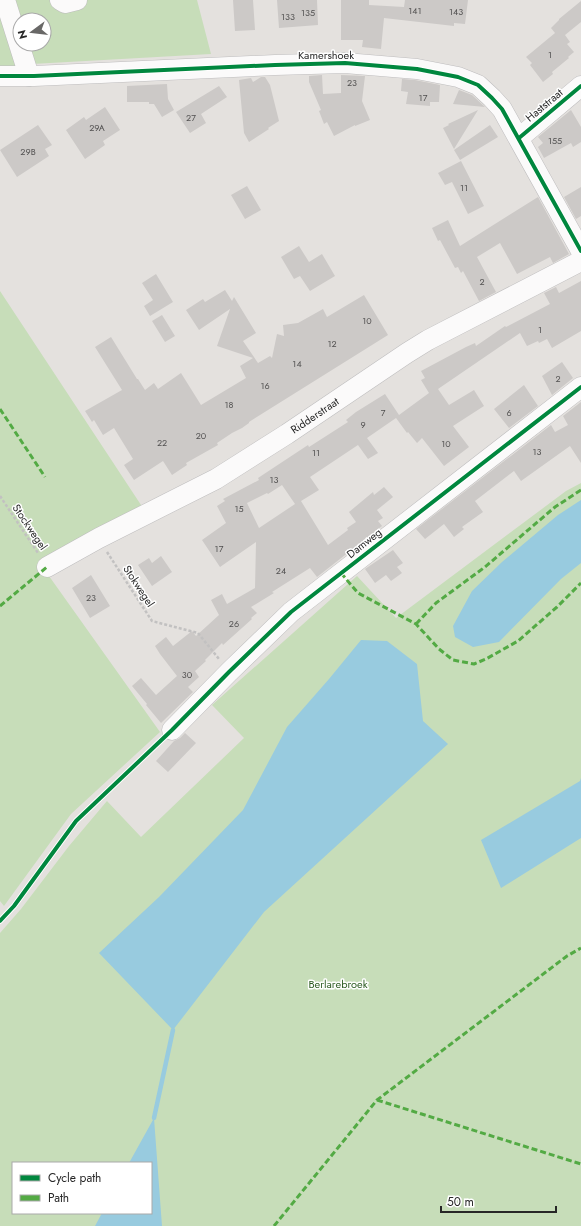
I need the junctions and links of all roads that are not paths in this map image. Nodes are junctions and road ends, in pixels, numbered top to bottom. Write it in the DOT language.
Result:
graph roads {
  1 [pos="5,0"];
  2 [pos="60,0"];
  3 [pos="77,0"];
  4 [pos="0,76"];
  5 [pos="29,76"];
  6 [pos="581,86"];
  7 [pos="519,138"];
  8 [pos="581,251"];
  9 [pos="581,261"];
  10 [pos="581,387"];
  11 [pos="48,567"];
  12 [pos="172,730"];
  1 -- 5 [label="street"];
  2 -- 3 [label="street"];
  4 -- 5 [label="street, Kamershoek"];
  5 -- 7 [label="street, Kamershoek"];
  6 -- 7 [label="street, Haststraat"];
  7 -- 8 [label="street, Kamershoek"];
  9 -- 11 [label="street, Ridderstraat"];
  10 -- 12 [label="street, Damweg"];
}
